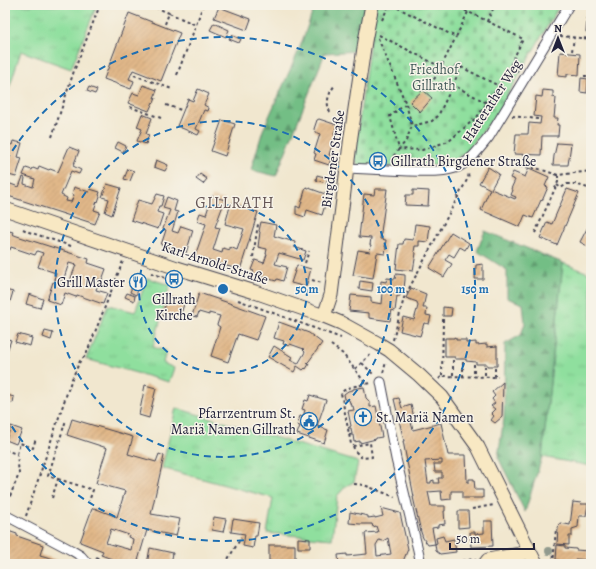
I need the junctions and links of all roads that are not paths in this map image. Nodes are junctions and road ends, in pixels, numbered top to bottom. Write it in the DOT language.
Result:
graph roads {
  1 [pos="372,5"];
  2 [pos="568,5"];
  3 [pos="348,168"];
  4 [pos="5,209"];
  5 [pos="324,316"];
  6 [pos="380,382"];
  7 [pos="5,515"];
  8 [pos="530,552"];
  9 [pos="88,564"];
  10 [pos="421,564"];
  11 [pos="485,564"];
  12 [pos="536,564"];
  1 -- 3 [label="main road, Birgdener Straße"];
  2 -- 3 [label="street, Hatterather Weg"];
  3 -- 5 [label="main road, Birgdener Straße"];
  4 -- 5 [label="main road, Karl-Arnold-Straße"];
  5 -- 8 [label="main road, Karl-Arnold-Straße"];
  6 -- 10 [label="street"];
  7 -- 9 [label="street"];
  8 -- 11 [label="main road"];
  8 -- 12 [label="main road, Karl-Arnold-Straße"];
}
